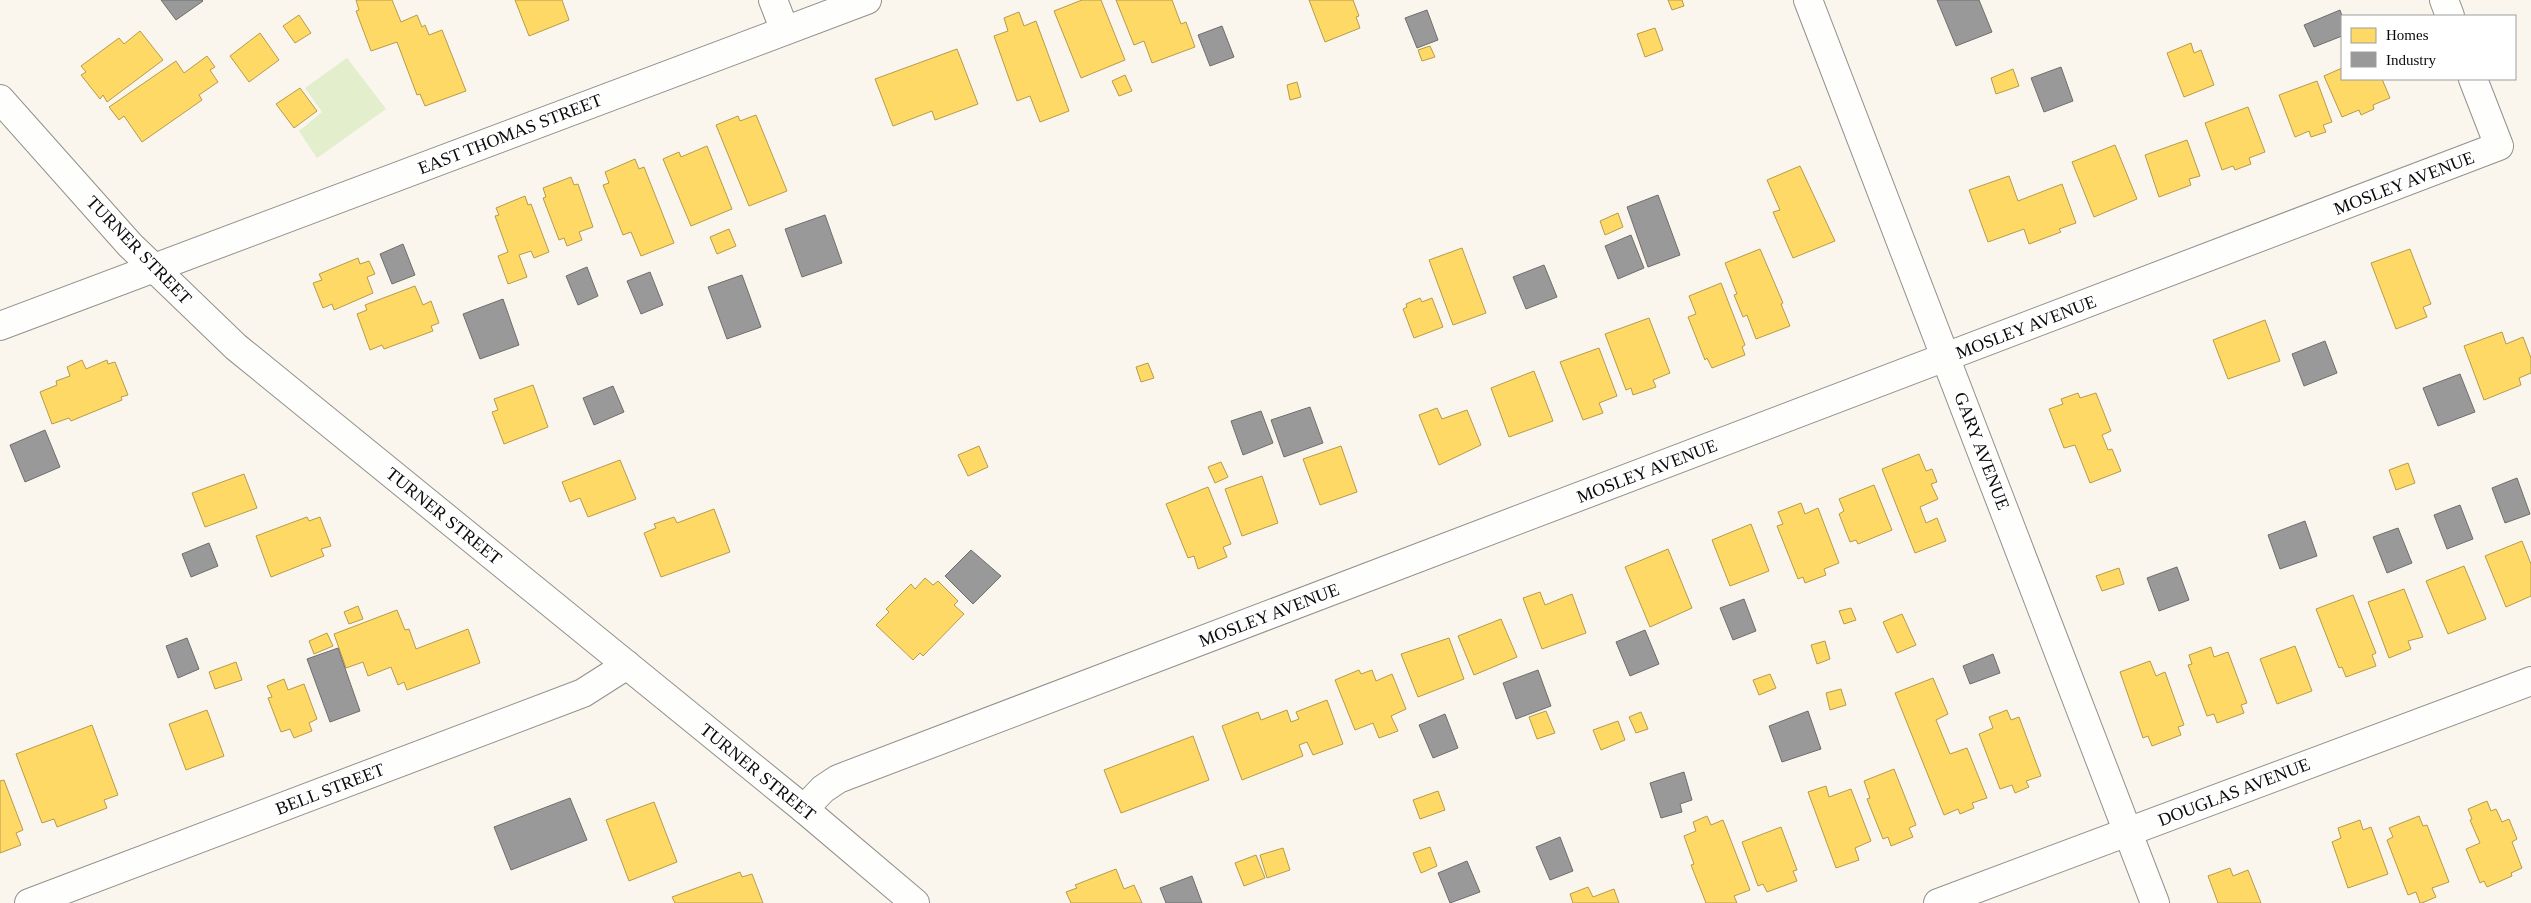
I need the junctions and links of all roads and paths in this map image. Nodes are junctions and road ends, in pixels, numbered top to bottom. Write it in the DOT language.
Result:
graph roads {
  1 [pos="773,0"];
  2 [pos="867,0"];
  3 [pos="1808,0"];
  4 [pos="2444,0"];
  5 [pos="2450,15"];
  6 [pos="785,31"];
  7 [pos="2473,80"];
  8 [pos="0,99"];
  9 [pos="153,268"];
  10 [pos="0,326"];
  11 [pos="1946,358"];
  12 [pos="627,665"];
  13 [pos="2531,681"];
  14 [pos="804,809"];
  15 [pos="2127,832"];
  16 [pos="29,903"];
  17 [pos="915,903"];
  18 [pos="1938,903"];
  19 [pos="2155,903"];
  1 -- 6 [label="street"];
  2 -- 6 [label="street, EAST THOMAS STREET"];
  3 -- 11 [label="street, GARY AVENUE"];
  4 -- 5 [label="street"];
  6 -- 9 [label="street, EAST THOMAS STREET"];
  7 -- 11 [label="street, MOSLEY AVENUE"];
  8 -- 9 [label="street, TURNER STREET"];
  9 -- 10 [label="street, EAST THOMAS STREET"];
  9 -- 12 [label="street, TURNER STREET"];
  11 -- 14 [label="street, MOSLEY AVENUE"];
  11 -- 15 [label="street, GARY AVENUE"];
  12 -- 14 [label="street, TURNER STREET"];
  12 -- 16 [label="street, BELL STREET"];
  13 -- 15 [label="street, DOUGLAS AVENUE"];
  14 -- 17 [label="street, TURNER STREET"];
  15 -- 18 [label="street, DOUGLAS AVENUE"];
  15 -- 19 [label="street, GARY AVENUE"];
}
